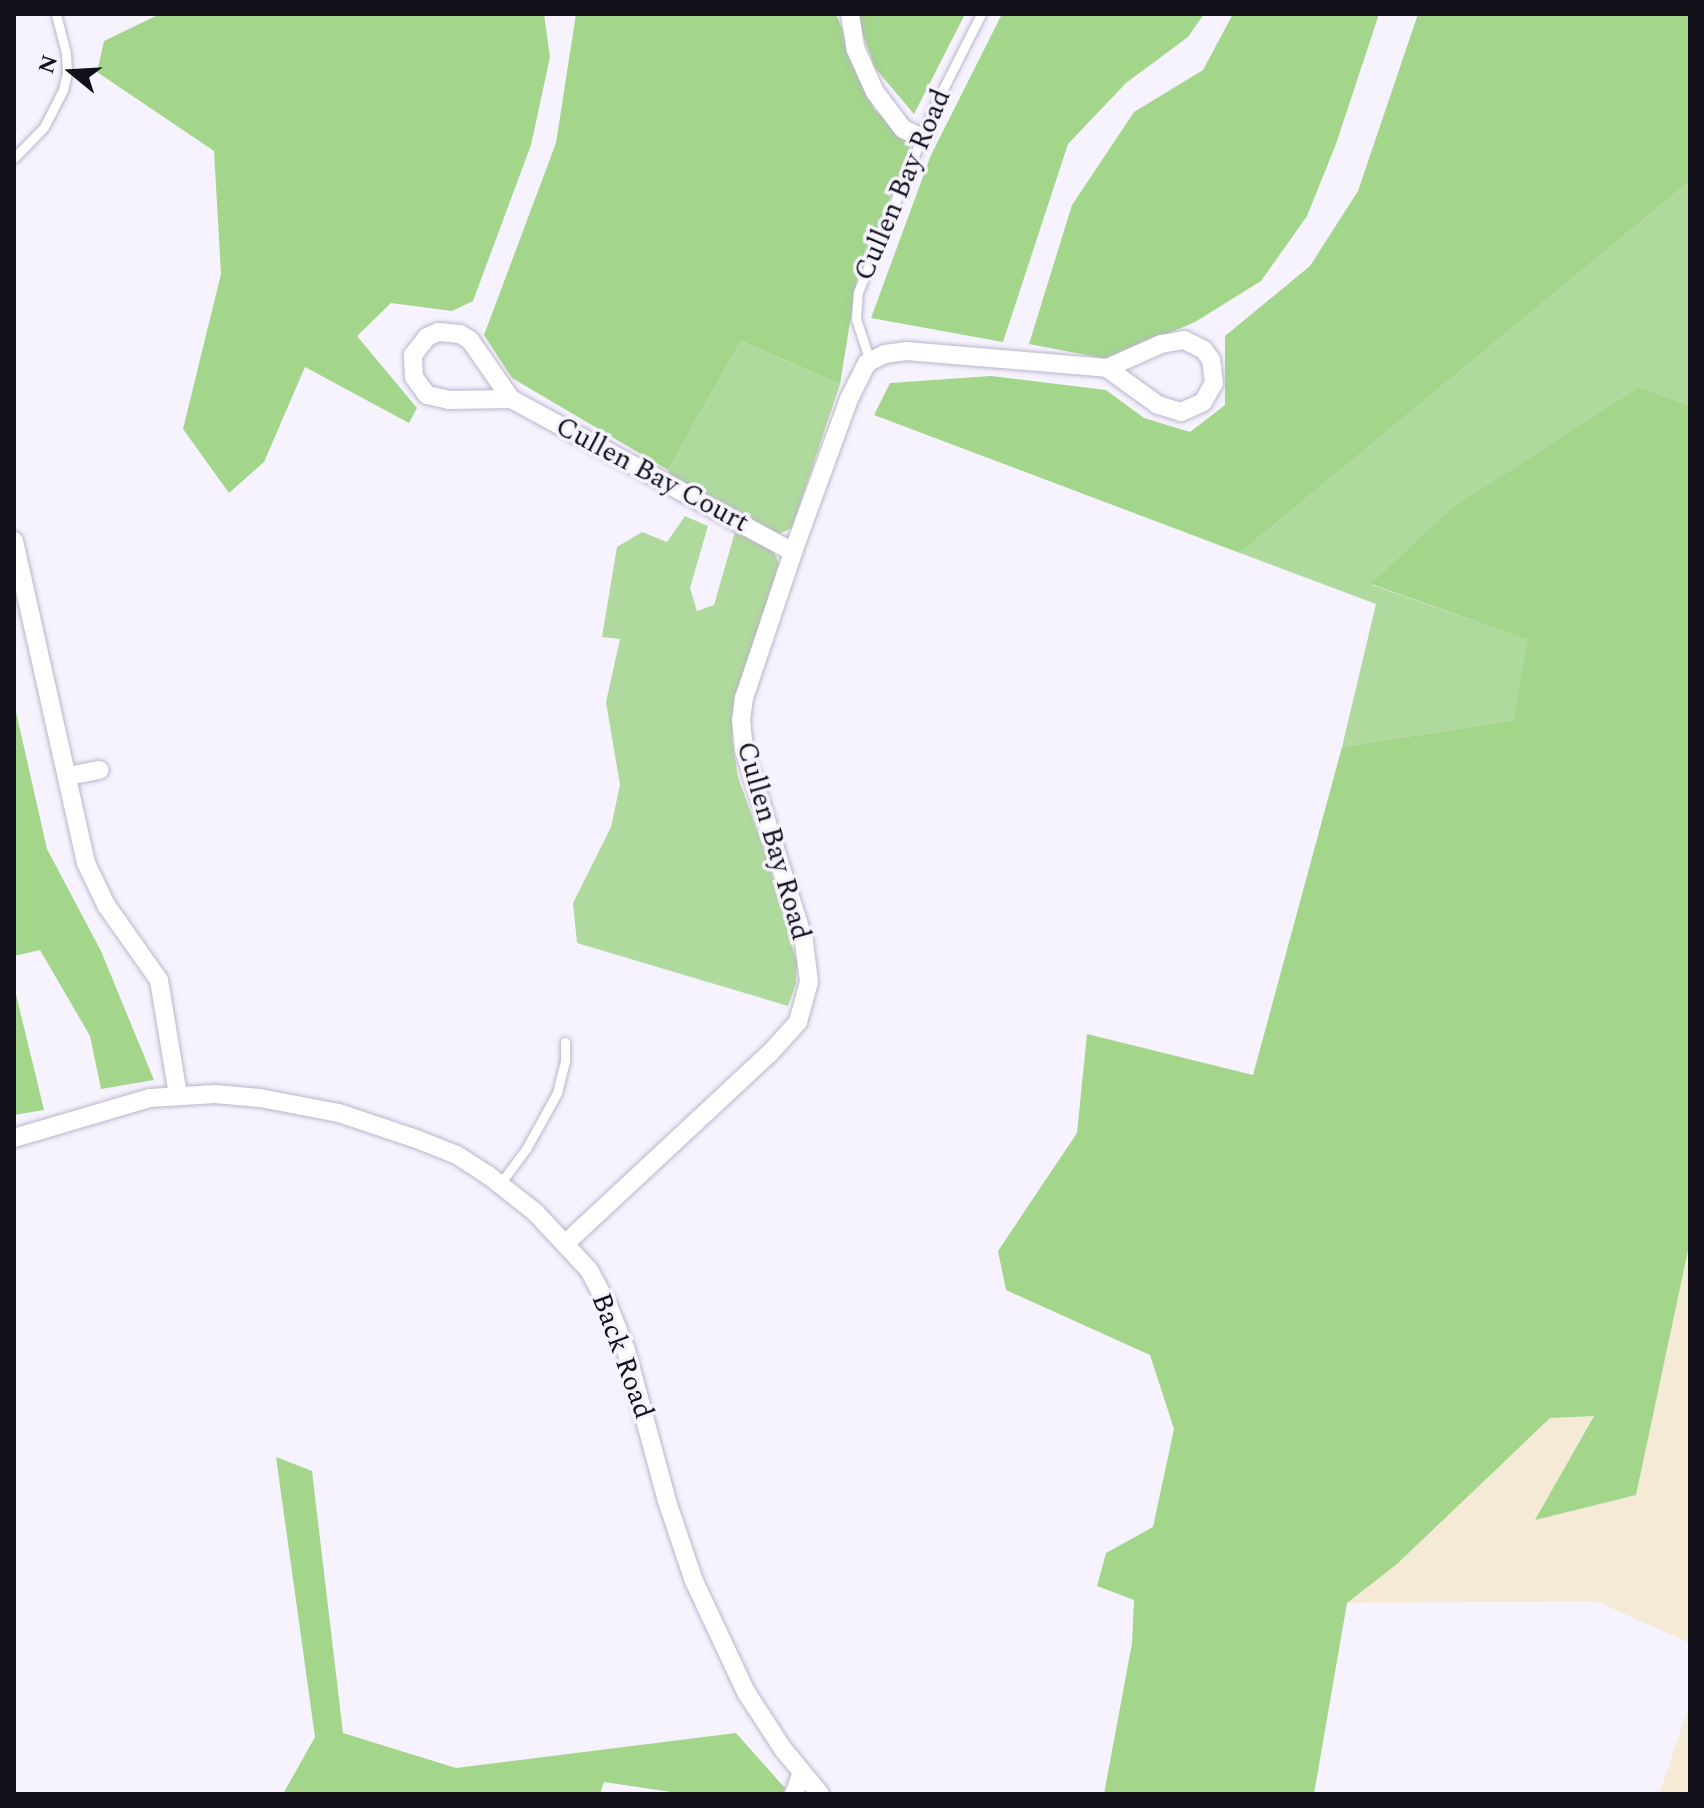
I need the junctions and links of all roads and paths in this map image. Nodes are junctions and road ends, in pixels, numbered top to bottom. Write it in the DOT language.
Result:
graph roads {
  1 [pos="56,14"];
  2 [pos="850,14"];
  3 [pos="981,14"];
  4 [pos="922,138"];
  5 [pos="14,158"];
  6 [pos="870,361"];
  7 [pos="1107,368"];
  8 [pos="511,399"];
  9 [pos="14,541"];
  10 [pos="793,552"];
  11 [pos="99,770"];
  12 [pos="68,776"];
  13 [pos="565,1042"];
  14 [pos="178,1095"];
  15 [pos="14,1138"];
  16 [pos="500,1184"];
  17 [pos="566,1243"];
  18 [pos="801,1775"];
  19 [pos="794,1794"];
  20 [pos="820,1794"];
  1 -- 5 [label="lane"];
  2 -- 4 [label="street"];
  3 -- 4 [label="lane, Cullen Bay Road"];
  4 -- 6 [label="lane, Cullen Bay Road"];
  6 -- 7 [label="street"];
  6 -- 10 [label="street, Cullen Bay Road"];
  7 -- 7 [label="street"];
  8 -- 8 [label="street, Cullen Bay Court"];
  8 -- 10 [label="street, Cullen Bay Court"];
  9 -- 12 [label="street"];
  10 -- 17 [label="street, Cullen Bay Road"];
  11 -- 12 [label="street"];
  12 -- 14 [label="street"];
  13 -- 16 [label="lane"];
  14 -- 15 [label="street, Back Road"];
  14 -- 16 [label="street, Back Road"];
  16 -- 17 [label="street, Back Road"];
  17 -- 18 [label="street, Back Road"];
  18 -- 19 [label="street"];
  18 -- 20 [label="street, Back Road"];
}
